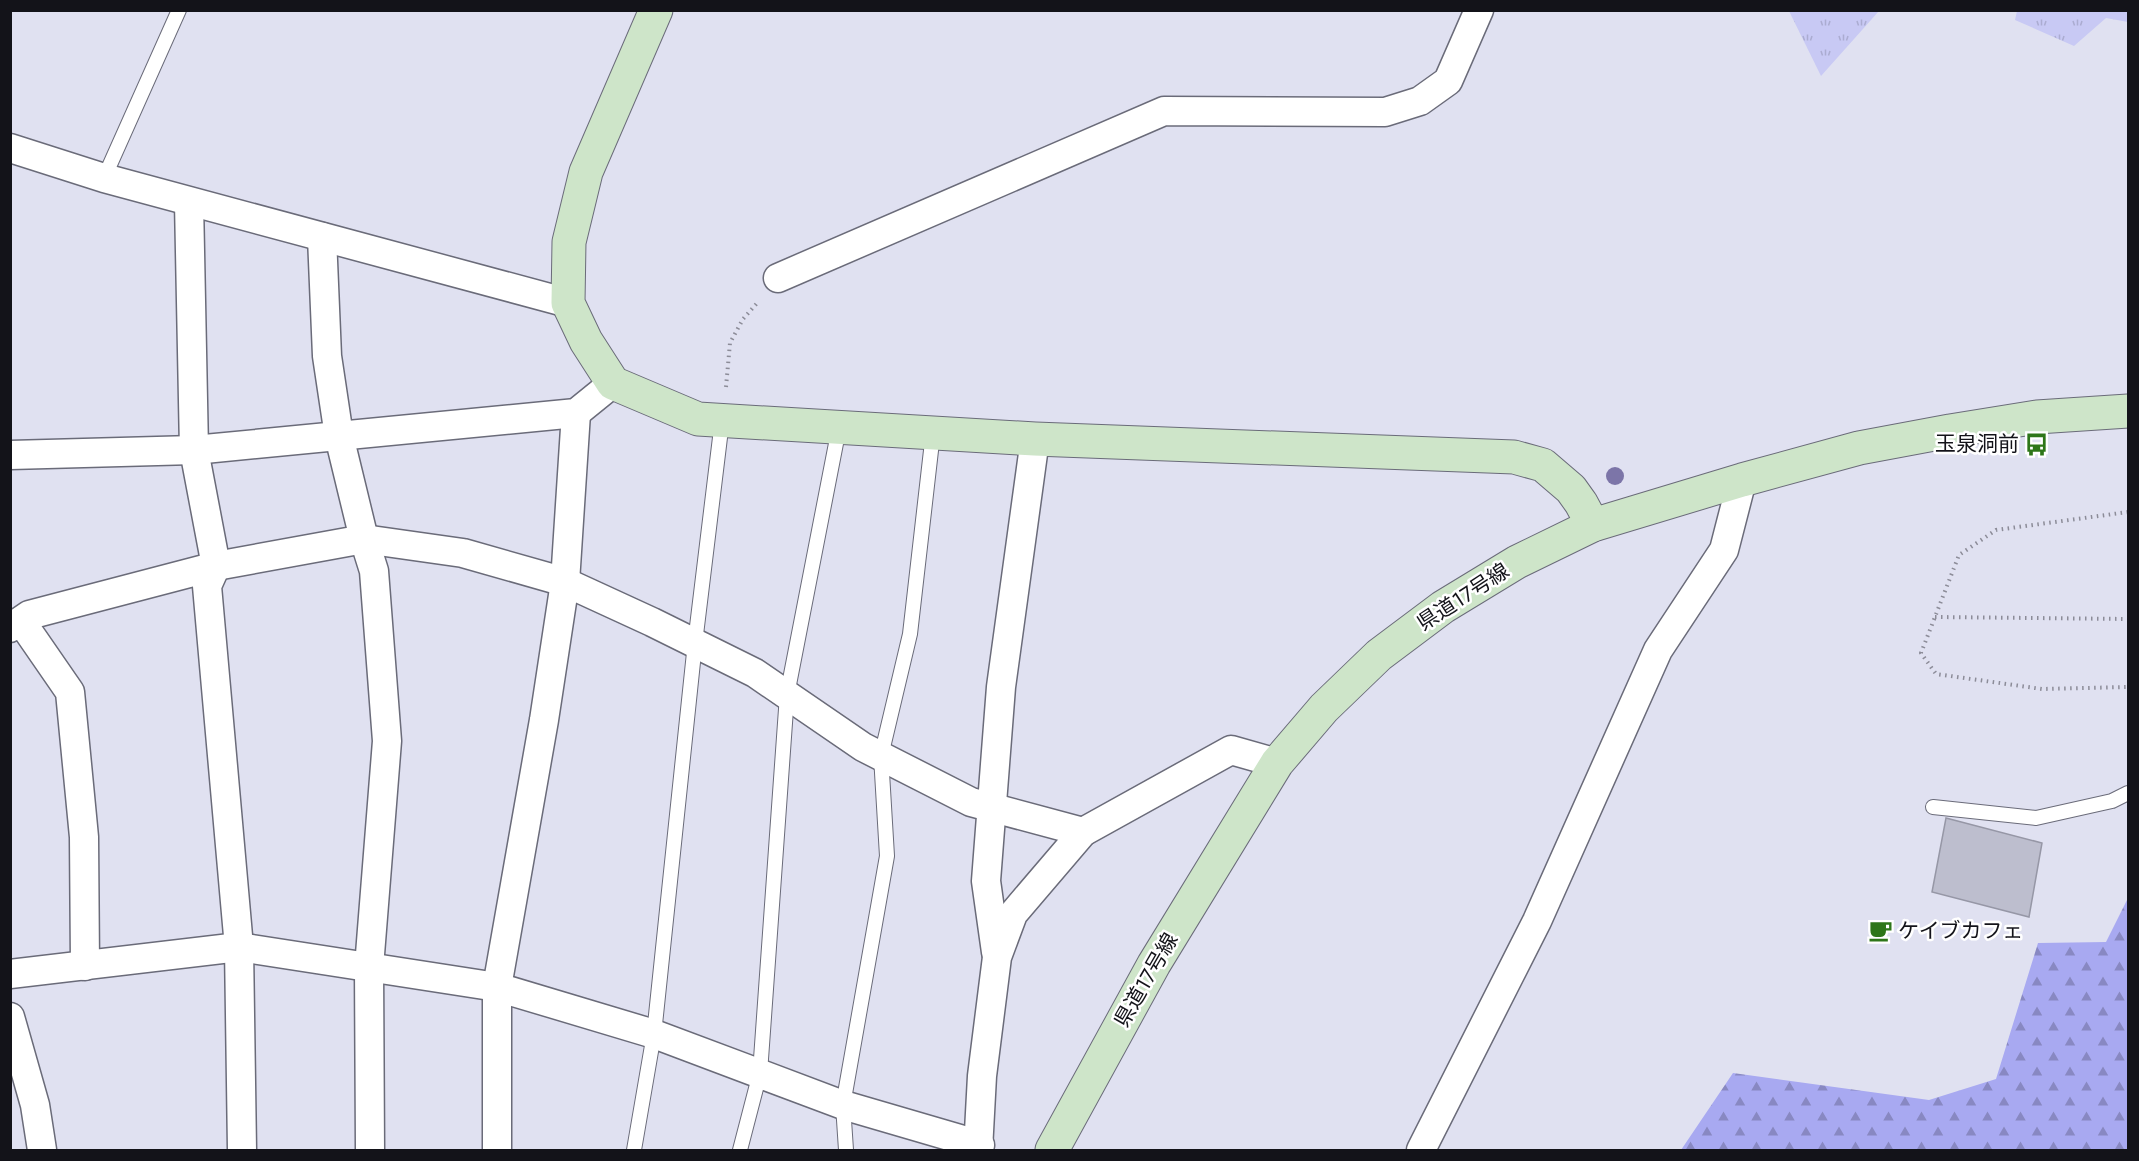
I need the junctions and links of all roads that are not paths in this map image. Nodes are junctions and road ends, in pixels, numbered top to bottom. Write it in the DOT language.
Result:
graph roads {
  1 [pos="179,10"];
  2 [pos="656,10"];
  3 [pos="1479,10"];
  4 [pos="10,148"];
  5 [pos="104,178"];
  6 [pos="189,202"];
  7 [pos="322,237"];
  8 [pos="778,278"];
  9 [pos="568,303"];
  10 [pos="613,383"];
  11 [pos="2128,411"];
  12 [pos="576,412"];
  13 [pos="722,421"];
  14 [pos="839,428"];
  15 [pos="933,433"];
  16 [pos="339,436"];
  17 [pos="1035,439"];
  18 [pos="194,450"];
  19 [pos="10,455"];
  20 [pos="1742,480"];
  21 [pos="1593,525"];
  22 [pos="364,539"];
  23 [pos="216,566"];
  24 [pos="565,582"];
  25 [pos="16,625"];
  26 [pos="695,643"];
  27 [pos="787,694"];
  28 [pos="881,756"];
  29 [pos="1277,763"];
  30 [pos="2128,792"];
  31 [pos="1933,807"];
  32 [pos="993,809"];
  33 [pos="1083,832"];
  34 [pos="239,947"];
  35 [pos="997,957"];
  36 [pos="85,966"];
  37 [pos="369,968"];
  38 [pos="10,975"];
  39 [pos="497,987"];
  40 [pos="10,1017"];
  41 [pos="654,1034"];
  42 [pos="760,1073"];
  43 [pos="843,1105"];
  44 [pos="979,1148"];
  45 [pos="42,1150"];
  46 [pos="242,1150"];
  47 [pos="370,1150"];
  48 [pos="497,1150"];
  49 [pos="634,1150"];
  50 [pos="740,1150"];
  51 [pos="846,1150"];
  52 [pos="1052,1150"];
  53 [pos="1422,1150"];
  1 -- 5 [label="lane"];
  2 -- 9 [label="street"];
  3 -- 8 [label="street"];
  4 -- 5 [label="street"];
  5 -- 6 [label="street"];
  6 -- 7 [label="street"];
  6 -- 18 [label="street"];
  7 -- 9 [label="street"];
  7 -- 16 [label="street"];
  9 -- 10 [label="street"];
  10 -- 12 [label="street"];
  10 -- 13 [label="street"];
  11 -- 20 [label="street, 県道17号線"];
  12 -- 16 [label="street"];
  12 -- 24 [label="street"];
  13 -- 14 [label="street"];
  13 -- 26 [label="lane"];
  14 -- 15 [label="street"];
  14 -- 27 [label="lane"];
  15 -- 17 [label="street"];
  15 -- 28 [label="lane"];
  16 -- 18 [label="street"];
  16 -- 22 [label="street"];
  17 -- 21 [label="street"];
  17 -- 32 [label="street"];
  18 -- 19 [label="street"];
  18 -- 23 [label="street"];
  20 -- 21 [label="street, 県道17号線"];
  20 -- 53 [label="street"];
  21 -- 29 [label="street, 県道17号線"];
  22 -- 23 [label="street"];
  22 -- 24 [label="street"];
  22 -- 37 [label="street"];
  23 -- 25 [label="street"];
  23 -- 34 [label="street"];
  24 -- 26 [label="street"];
  24 -- 39 [label="street"];
  25 -- 36 [label="street"];
  26 -- 27 [label="street"];
  26 -- 41 [label="lane"];
  27 -- 28 [label="street"];
  27 -- 42 [label="lane"];
  28 -- 32 [label="street"];
  28 -- 43 [label="lane"];
  29 -- 33 [label="street"];
  29 -- 52 [label="street, 県道17号線"];
  30 -- 31 [label="lane"];
  32 -- 33 [label="street"];
  32 -- 35 [label="street"];
  33 -- 35 [label="street"];
  34 -- 36 [label="street"];
  34 -- 37 [label="street"];
  34 -- 46 [label="street"];
  35 -- 44 [label="street"];
  36 -- 38 [label="street"];
  37 -- 39 [label="street"];
  37 -- 47 [label="street"];
  39 -- 41 [label="street"];
  39 -- 48 [label="street"];
  40 -- 45 [label="street"];
  41 -- 42 [label="street"];
  41 -- 49 [label="lane"];
  42 -- 43 [label="street"];
  42 -- 50 [label="lane"];
  43 -- 44 [label="street"];
  43 -- 51 [label="lane"];
}
